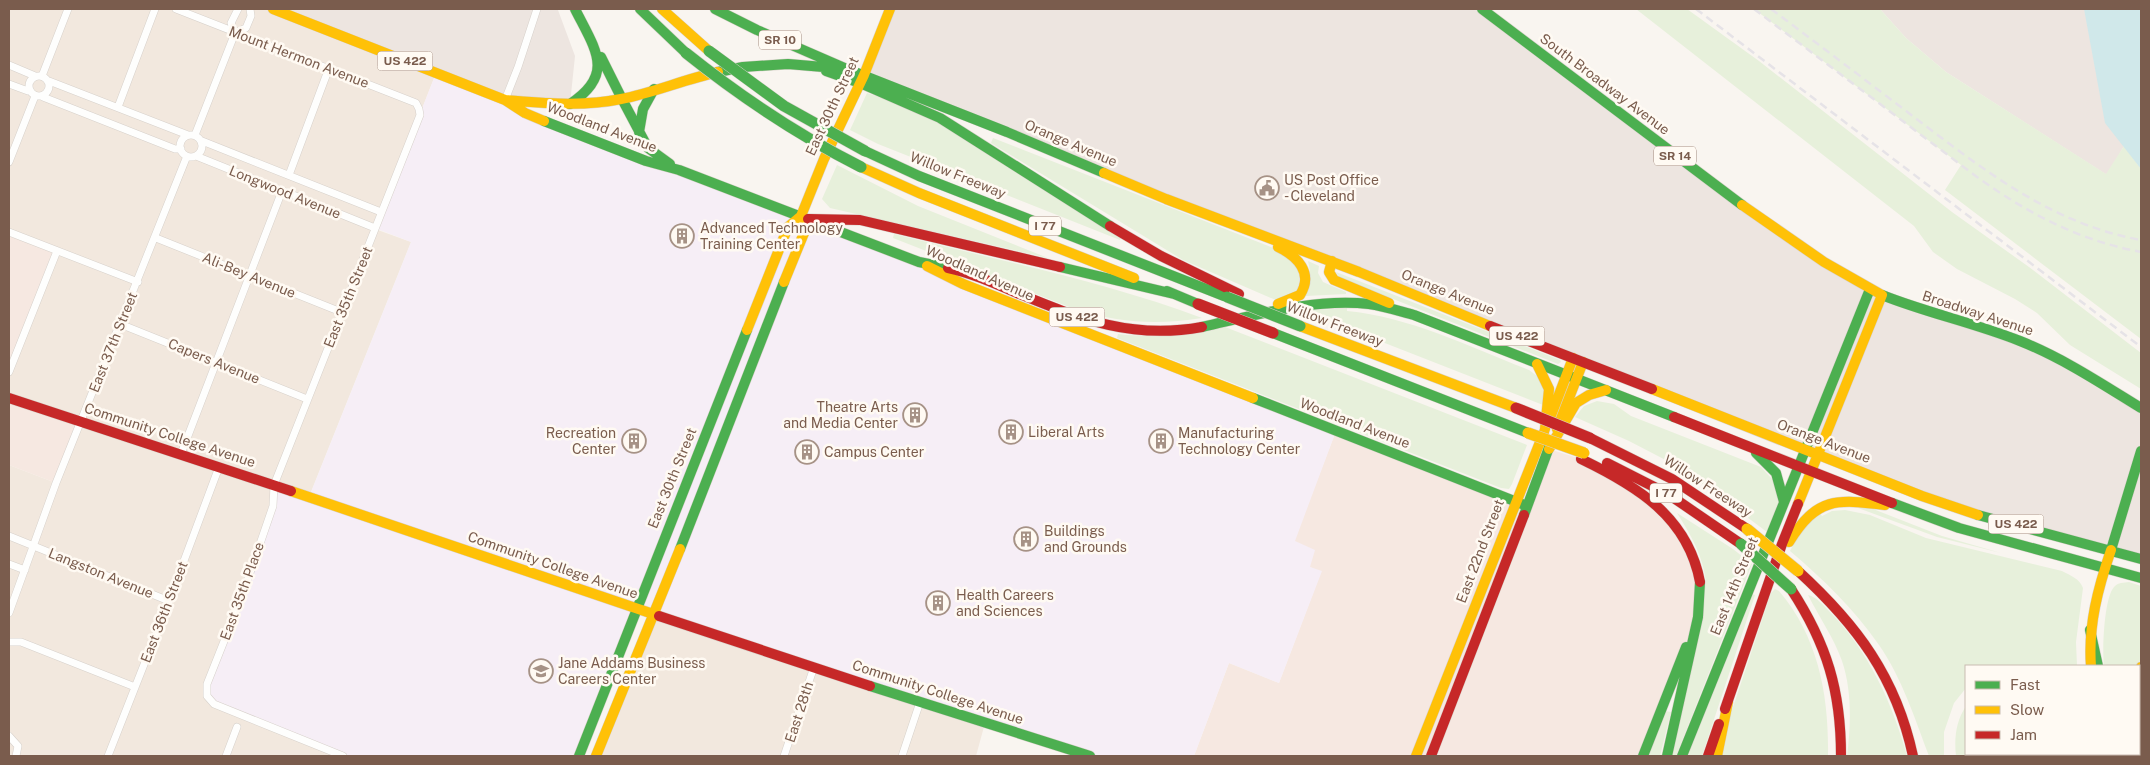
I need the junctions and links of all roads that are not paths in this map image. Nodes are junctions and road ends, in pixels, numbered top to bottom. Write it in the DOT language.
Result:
graph roads {
  1 [pos="68,9"];
  2 [pos="155,9"];
  3 [pos="176,9"];
  4 [pos="238,9"];
  5 [pos="250,9"];
  6 [pos="273,9"];
  7 [pos="536,9"];
  8 [pos="575,9"];
  9 [pos="640,9"];
  10 [pos="662,9"];
  11 [pos="715,9"];
  12 [pos="890,9"];
  13 [pos="1484,10"];
  14 [pos="581,22"];
  15 [pos="235,33"];
  16 [pos="9,65"];
  17 [pos="815,67"];
  18 [pos="329,68"];
  19 [pos="847,68"];
  20 [pos="38,76"];
  21 [pos="862,80"];
  22 [pos="49,81"];
  23 [pos="9,84"];
  24 [pos="654,89"];
  25 [pos="32,94"];
  26 [pos="43,97"];
  27 [pos="622,99"];
  28 [pos="505,100"];
  29 [pos="570,104"];
  30 [pos="118,107"];
  31 [pos="419,109"];
  32 [pos="639,132"];
  33 [pos="191,135"];
  34 [pos="202,141"];
  35 [pos="181,149"];
  36 [pos="188,156"];
  37 [pos="196,156"];
  38 [pos="9,162"];
  39 [pos="679,170"];
  40 [pos="289,175"];
  41 [pos="282,191"];
  42 [pos="1166,199"];
  43 [pos="381,212"];
  44 [pos="804,217"];
  45 [pos="375,228"];
  46 [pos="9,232"];
  47 [pos="156,238"];
  48 [pos="57,250"];
  49 [pos="1332,261"];
  50 [pos="919,262"];
  51 [pos="250,275"];
  52 [pos="138,282"];
  53 [pos="1870,289"];
  54 [pos="1174,294"];
  55 [pos="1882,295"];
  56 [pos="341,312"];
  57 [pos="1414,315"];
  58 [pos="1241,317"];
  59 [pos="120,324"];
  60 [pos="1578,360"];
  61 [pos="217,362"];
  62 [pos="1537,364"];
  63 [pos="9,372"];
  64 [pos="1571,377"];
  65 [pos="1461,387"];
  66 [pos="1606,390"];
  67 [pos="9,398"];
  68 [pos="307,399"];
  69 [pos="2141,408"];
  70 [pos="82,421"];
  71 [pos="1545,429"];
  72 [pos="1751,448"];
  73 [pos="1549,449"];
  74 [pos="1805,450"];
  75 [pos="2141,451"];
  76 [pos="182,454"];
  77 [pos="1818,455"];
  78 [pos="1583,456"];
  79 [pos="219,466"];
  80 [pos="1798,467"];
  81 [pos="1811,472"];
  82 [pos="274,486"];
  83 [pos="1516,502"];
  84 [pos="1784,502"];
  85 [pos="1528,506"];
  86 [pos="1901,508"];
  87 [pos="9,536"];
  88 [pos="34,546"];
  89 [pos="2111,550"];
  90 [pos="2141,559"];
  91 [pos="9,564"];
  92 [pos="2105,568"];
  93 [pos="25,570"];
  94 [pos="2141,578"];
  95 [pos="1767,587"];
  96 [pos="169,601"];
  97 [pos="637,610"];
  98 [pos="1699,612"];
  99 [pos="9,613"];
  100 [pos="654,615"];
  101 [pos="2090,630"];
  102 [pos="9,644"];
  103 [pos="9,650"];
  104 [pos="2090,665"];
  105 [pos="2098,665"];
  106 [pos="814,668"];
  107 [pos="135,687"];
  108 [pos="920,702"];
  109 [pos="1728,702"];
  110 [pos="1902,714"];
  111 [pos="237,727"];
  112 [pos="9,736"];
  113 [pos="16,756"];
  114 [pos="108,756"];
  115 [pos="226,756"];
  116 [pos="343,756"];
  117 [pos="579,756"];
  118 [pos="596,756"];
  119 [pos="784,756"];
  120 [pos="902,756"];
  121 [pos="1090,756"];
  122 [pos="1416,756"];
  123 [pos="1431,756"];
  124 [pos="1643,756"];
  125 [pos="1667,756"];
  126 [pos="1682,756"];
  127 [pos="1708,756"];
  128 [pos="1716,756"];
  129 [pos="1840,756"];
  130 [pos="1914,756"];
  131 [pos="1921,756"];
  1 -- 20 [label="street"];
  2 -- 30 [label="street"];
  3 -- 15 [label="street, Mount Hermon Avenue"];
  4 -- 15 [label="street"];
  5 -- 15 [label="street"];
  6 -- 28 [label="main road, Woodland Avenue / US 422"];
  7 -- 28 [label="street"];
  8 -- 14 [label="main road"];
  9 -- 54 [label="main road, I 77, bridge"];
  10 -- 65 [label="main road, Willow Freeway / I 77, bridge"];
  11 -- 19 [label="main road, SR 10"];
  12 -- 21 [label="main road, East 30th Street"];
  13 -- 53 [label="main road, South Broadway Avenue / SR 14"];
  14 -- 27 [label="main road"];
  14 -- 29 [label="main road"];
  15 -- 18 [label="street, Mount Hermon Avenue"];
  15 -- 33 [label="street"];
  16 -- 20 [label="street"];
  17 -- 19 [label="main road, Woodland Avenue / US 422"];
  17 -- 21 [label="main road"];
  17 -- 24 [label="main road, Woodland Avenue / US 422"];
  18 -- 31 [label="street, Mount Hermon Avenue"];
  18 -- 40 [label="street"];
  19 -- 21 [label="main road, Woodland Avenue / US 422"];
  20 -- 22 [label="street"];
  20 -- 25 [label="street"];
  21 -- 42 [label="main road, Orange Avenue / US 422"];
  21 -- 44 [label="main road, East 30th Street"];
  21 -- 65 [label="main road"];
  22 -- 26 [label="street"];
  22 -- 30 [label="street"];
  23 -- 25 [label="street"];
  24 -- 27 [label="main road, Woodland Avenue / US 422"];
  24 -- 32 [label="main road"];
  25 -- 26 [label="street"];
  25 -- 38 [label="street"];
  26 -- 35 [label="street"];
  27 -- 29 [label="main road, Woodland Avenue / US 422"];
  27 -- 32 [label="main road"];
  28 -- 29 [label="main road, Woodland Avenue / US 422"];
  28 -- 39 [label="main road, Woodland Avenue / US 422"];
  30 -- 33 [label="street"];
  31 -- 43 [label="street, East 35th Street"];
  32 -- 39 [label="main road"];
  33 -- 34 [label="street"];
  33 -- 35 [label="street"];
  34 -- 37 [label="street"];
  34 -- 40 [label="street, Longwood Avenue"];
  35 -- 36 [label="street"];
  36 -- 37 [label="street"];
  36 -- 47 [label="street, East 37th Street"];
  37 -- 41 [label="street, Longwood Avenue"];
  39 -- 44 [label="main road, Woodland Avenue / US 422"];
  40 -- 43 [label="street, Longwood Avenue"];
  41 -- 45 [label="street, Longwood Avenue"];
  41 -- 51 [label="street"];
  42 -- 49 [label="main road, Orange Avenue / US 422"];
  42 -- 58 [label="main road"];
  43 -- 45 [label="street, East 35th Street"];
  44 -- 50 [label="main road, Woodland Avenue / US 422"];
  44 -- 54 [label="main road"];
  44 -- 97 [label="main road, East 30th Street"];
  44 -- 100 [label="main road, East 30th Street"];
  45 -- 56 [label="street, East 35th Street"];
  46 -- 48 [label="street"];
  47 -- 51 [label="street, Ali-Bey Avenue"];
  47 -- 52 [label="street, East 37th Street"];
  48 -- 52 [label="street"];
  48 -- 63 [label="street"];
  49 -- 57 [label="main road"];
  49 -- 60 [label="main road, Orange Avenue / US 422"];
  50 -- 58 [label="main road, US 422"];
  50 -- 83 [label="main road, Woodland Avenue"];
  51 -- 56 [label="street, Ali-Bey Avenue"];
  51 -- 61 [label="street"];
  52 -- 59 [label="street, East 37th Street"];
  53 -- 55 [label="main road, South Broadway Avenue / SR 14"];
  53 -- 74 [label="main road, East 14th Street"];
  54 -- 78 [label="main road, I 77, bridge"];
  55 -- 69 [label="main road, Broadway Avenue"];
  55 -- 77 [label="main road, East 14th Street"];
  56 -- 68 [label="street, East 35th Street"];
  57 -- 58 [label="main road, US 422"];
  57 -- 62 [label="main road, US 422"];
  59 -- 61 [label="street, Capers Avenue"];
  59 -- 70 [label="street, East 37th Street"];
  60 -- 64 [label="main road, East 22nd Street"];
  60 -- 74 [label="main road, Orange Avenue / US 422"];
  61 -- 68 [label="street, Capers Avenue"];
  61 -- 76 [label="street"];
  62 -- 64 [label="main road, US 422"];
  62 -- 71 [label="main road"];
  64 -- 66 [label="main road, US 422"];
  64 -- 71 [label="main road, East 22nd Street"];
  64 -- 73 [label="main road, East 22nd Street"];
  65 -- 110 [label="main road, Willow Freeway / I 77, bridge"];
  66 -- 72 [label="main road, US 422"];
  66 -- 73 [label="main road"];
  67 -- 70 [label="main road, Community College Avenue"];
  68 -- 82 [label="street, East 35th Street"];
  70 -- 76 [label="main road, Community College Avenue"];
  70 -- 88 [label="street, East 37th Street"];
  71 -- 83 [label="main road, East 22nd Street"];
  72 -- 80 [label="main road, US 422"];
  72 -- 84 [label="main road"];
  73 -- 85 [label="main road, East 22nd Street"];
  74 -- 77 [label="main road, Orange Avenue / US 422"];
  74 -- 80 [label="main road, East 14th Street"];
  75 -- 89 [label="main road"];
  76 -- 79 [label="main road, Community College Avenue"];
  77 -- 81 [label="main road, East 14th Street"];
  77 -- 89 [label="main road, Orange Avenue / US 422"];
  78 -- 98 [label="main road"];
  78 -- 129 [label="main road, Willow Freeway / I 77, bridge"];
  79 -- 82 [label="main road, Community College Avenue"];
  79 -- 96 [label="street, East 36th Street"];
  80 -- 81 [label="main road, US 422"];
  80 -- 84 [label="main road, East 14th Street"];
  81 -- 86 [label="main road, US 422"];
  81 -- 95 [label="main road, East 14th Street"];
  82 -- 97 [label="main road, Community College Avenue"];
  82 -- 116 [label="street, East 35th Place"];
  83 -- 85 [label="main road, Woodland Avenue"];
  83 -- 122 [label="main road, East 22nd Street"];
  84 -- 126 [label="main road, East 14th Street"];
  85 -- 123 [label="main road, East 22nd Street"];
  86 -- 92 [label="main road, US 422"];
  86 -- 95 [label="main road"];
  87 -- 88 [label="street, Langston Avenue"];
  88 -- 93 [label="street, East 37th Street"];
  88 -- 96 [label="street, Langston Avenue"];
  89 -- 90 [label="main road, US 422"];
  89 -- 92 [label="main road"];
  91 -- 93 [label="street"];
  92 -- 94 [label="main road, US 422"];
  92 -- 101 [label="main road"];
  93 -- 99 [label="street, East 37th Street"];
  95 -- 109 [label="main road, East 14th Street"];
  96 -- 107 [label="street, East 36th Street"];
  97 -- 100 [label="main road, Community College Avenue"];
  97 -- 117 [label="main road, East 30th Street"];
  98 -- 124 [label="main road"];
  98 -- 125 [label="main road"];
  100 -- 106 [label="main road, Community College Avenue"];
  100 -- 118 [label="main road, East 30th Street"];
  101 -- 104 [label="main road"];
  101 -- 105 [label="main road"];
  102 -- 103 [label="street"];
  102 -- 107 [label="street"];
  106 -- 108 [label="main road, Community College Avenue"];
  106 -- 119 [label="street, East 28th"];
  107 -- 114 [label="street, East 36th Street"];
  108 -- 120 [label="street"];
  108 -- 121 [label="main road, Community College Avenue"];
  109 -- 127 [label="main road, East 14th Street"];
  109 -- 128 [label="main road"];
  110 -- 130 [label="main road, Willow Freeway / I 77"];
  110 -- 131 [label="main road"];
  111 -- 115 [label="street"];
  112 -- 113 [label="street"];
}
